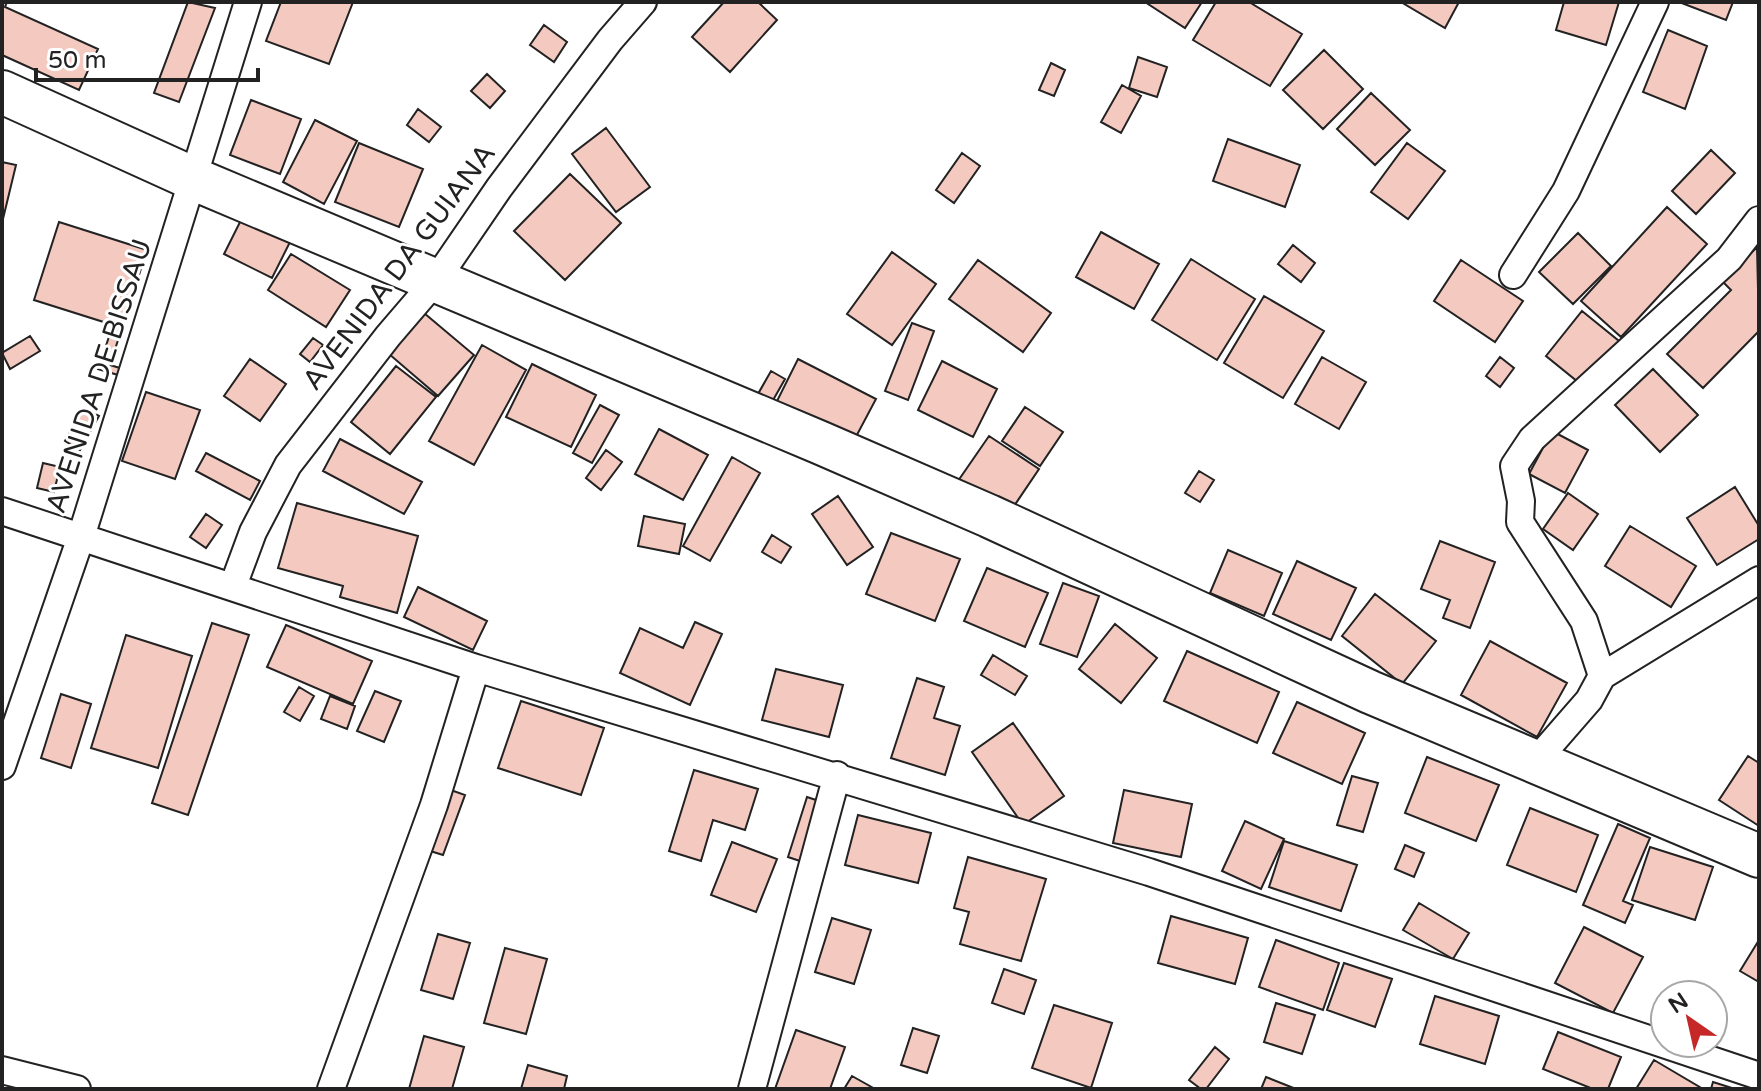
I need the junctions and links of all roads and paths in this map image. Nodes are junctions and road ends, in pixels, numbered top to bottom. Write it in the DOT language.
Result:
graph roads {
  1 [pos="248,2"];
  2 [pos="643,2"];
  3 [pos="1655,2"];
  4 [pos="2,92"];
  5 [pos="194,179"];
  6 [pos="1759,220"];
  7 [pos="1513,275"];
  8 [pos="436,280"];
  9 [pos="2,511"];
  10 [pos="81,537"];
  11 [pos="1759,580"];
  12 [pos="233,586"];
  13 [pos="476,668"];
  14 [pos="1602,676"];
  15 [pos="1535,762"];
  16 [pos="2,766"];
  17 [pos="837,775"];
  18 [pos="1759,856"];
  19 [pos="2,1070"];
  20 [pos="1759,1076"];
  21 [pos="77,1089"];
  22 [pos="331,1089"];
  23 [pos="752,1089"];
  1 -- 5 [label="street, AVENIDA DE BISSAU"];
  2 -- 8 [label="street, AVENIDA DA GUIANA"];
  3 -- 7 [label="street"];
  4 -- 5 [label="main road"];
  5 -- 8 [label="main road"];
  5 -- 10 [label="street, AVENIDA DE BISSAU"];
  6 -- 14 [label="street"];
  8 -- 12 [label="street, AVENIDA DA GUIANA"];
  8 -- 15 [label="main road"];
  9 -- 10 [label="street"];
  10 -- 12 [label="street"];
  10 -- 16 [label="street, AVENIDA DE BISSAU"];
  11 -- 14 [label="street"];
  12 -- 13 [label="street"];
  13 -- 17 [label="street"];
  13 -- 22 [label="street"];
  14 -- 15 [label="street"];
  15 -- 18 [label="main road"];
  17 -- 20 [label="street"];
  17 -- 23 [label="street"];
  19 -- 21 [label="street"];
}
